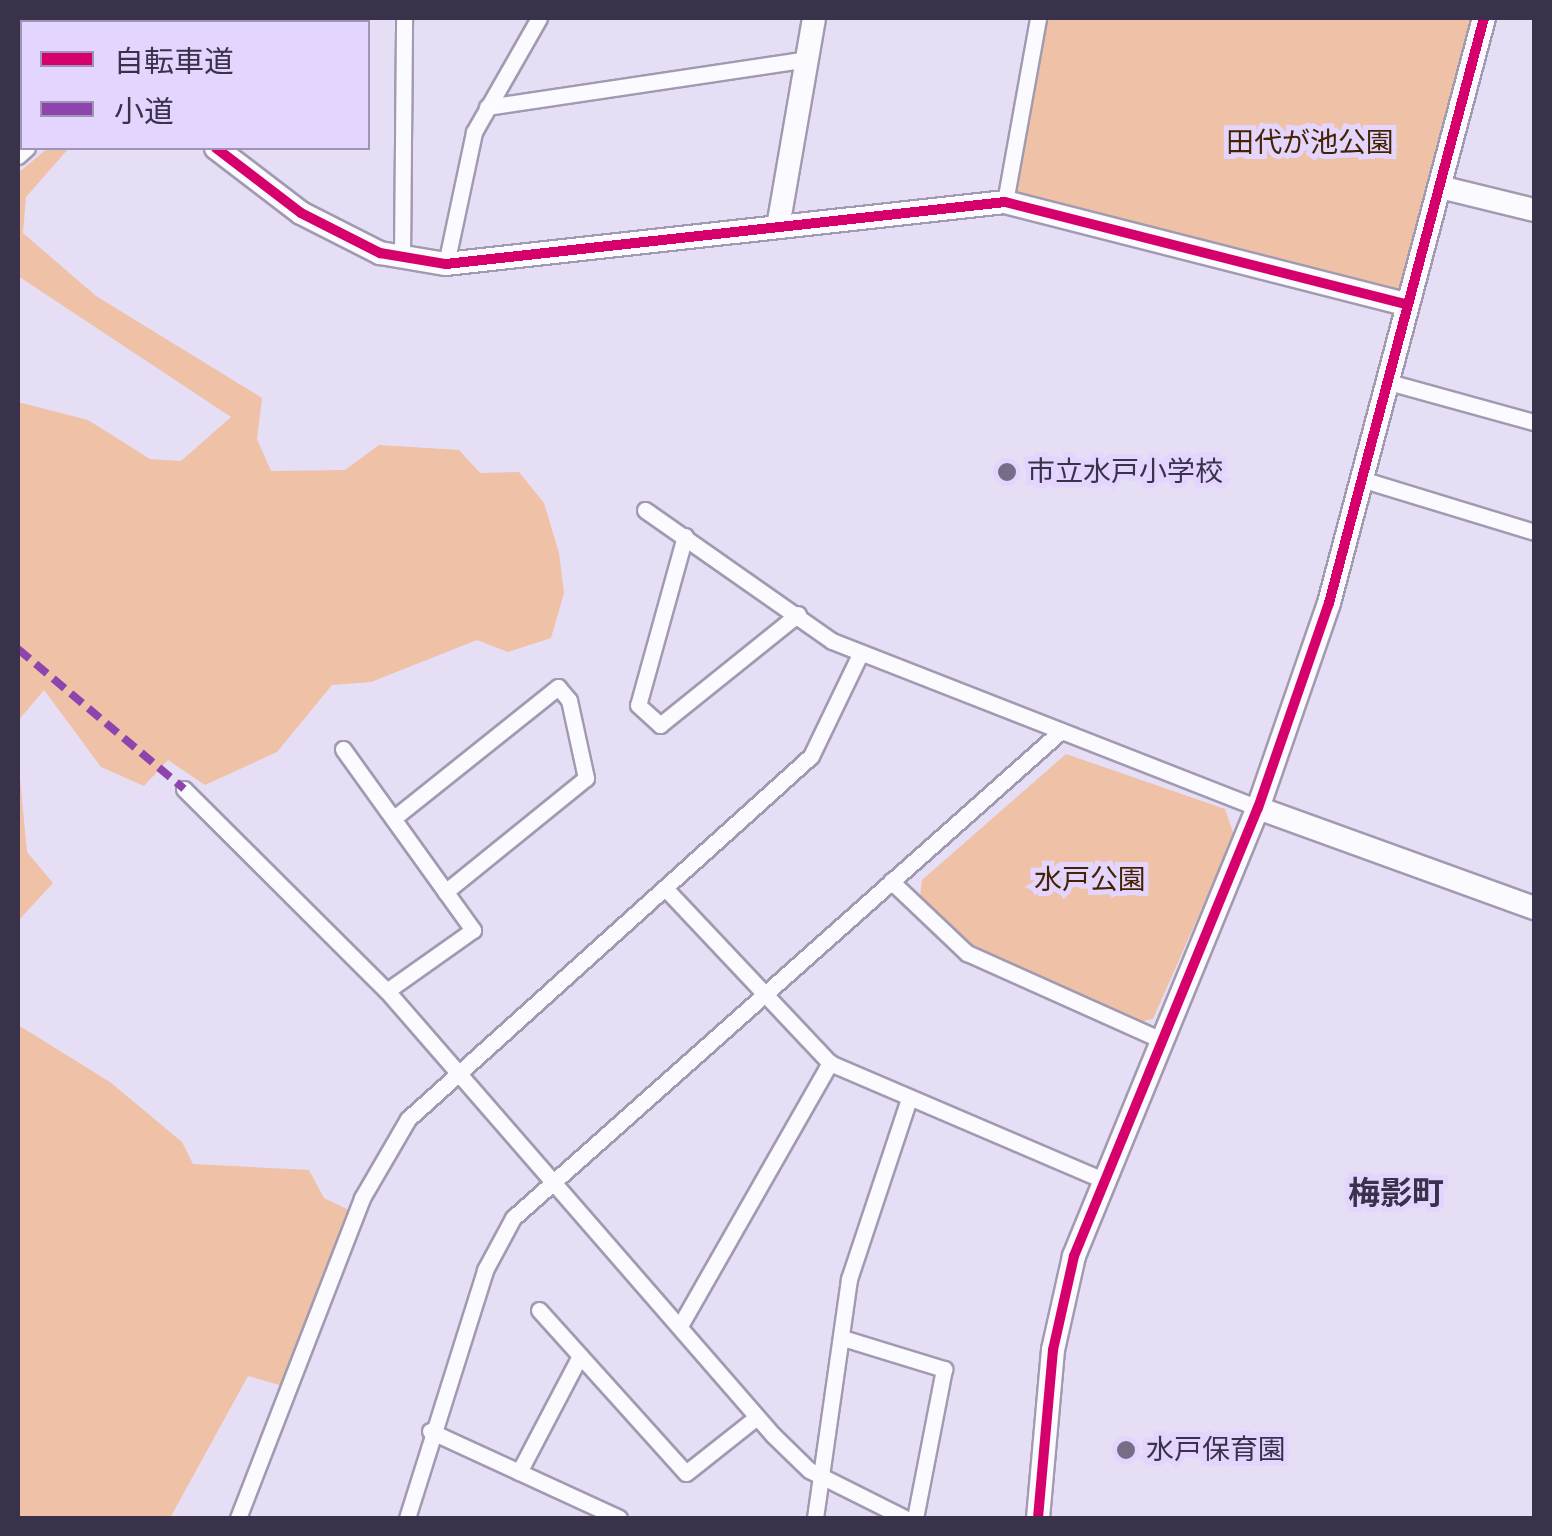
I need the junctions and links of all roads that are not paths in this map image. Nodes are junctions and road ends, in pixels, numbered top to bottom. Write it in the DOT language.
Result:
graph roads {
  1 [pos="404,18"];
  2 [pos="539,18"];
  3 [pos="814,18"];
  4 [pos="1038,18"];
  5 [pos="1484,18"];
  6 [pos="807,59"];
  7 [pos="487,107"];
  8 [pos="219,150"];
  9 [pos="1440,187"];
  10 [pos="1004,202"];
  11 [pos="1534,210"];
  12 [pos="779,221"];
  13 [pos="402,258"];
  14 [pos="446,264"];
  15 [pos="1405,304"];
  16 [pos="1386,382"];
  17 [pos="1534,422"];
  18 [pos="1360,479"];
  19 [pos="645,510"];
  20 [pos="1534,532"];
  21 [pos="686,536"];
  22 [pos="798,614"];
  23 [pos="860,654"];
  24 [pos="1061,731"];
  25 [pos="342,749"];
  26 [pos="184,789"];
  27 [pos="1258,808"];
  28 [pos="394,818"];
  29 [pos="891,881"];
  30 [pos="666,888"];
  31 [pos="445,892"];
  32 [pos="1534,908"];
  33 [pos="387,990"];
  34 [pos="761,994"];
  35 [pos="1159,1039"];
  36 [pos="830,1063"];
  37 [pos="454,1070"];
  38 [pos="909,1099"];
  39 [pos="1103,1180"];
  40 [pos="548,1182"];
  41 [pos="539,1310"];
  42 [pos="681,1324"];
  43 [pos="843,1338"];
  44 [pos="580,1356"];
  45 [pos="757,1417"];
  46 [pos="430,1431"];
  47 [pos="519,1472"];
  48 [pos="822,1476"];
  49 [pos="238,1518"];
  50 [pos="407,1518"];
  51 [pos="619,1518"];
  52 [pos="815,1518"];
  53 [pos="905,1518"];
  54 [pos="914,1518"];
  55 [pos="1038,1518"];
  1 -- 13 [label="street"];
  2 -- 7 [label="street"];
  3 -- 6 [label="street"];
  4 -- 10 [label="street"];
  5 -- 9 [label="street"];
  6 -- 7 [label="street"];
  6 -- 12 [label="street"];
  7 -- 14 [label="street"];
  8 -- 13 [label="street"];
  9 -- 11 [label="street"];
  9 -- 15 [label="street"];
  10 -- 12 [label="street"];
  10 -- 15 [label="street"];
  12 -- 14 [label="street"];
  13 -- 14 [label="street"];
  15 -- 16 [label="street"];
  16 -- 17 [label="street"];
  16 -- 18 [label="street"];
  18 -- 20 [label="street"];
  18 -- 27 [label="street"];
  19 -- 21 [label="street"];
  21 -- 22 [label="street"];
  21 -- 22 [label="street"];
  22 -- 23 [label="street"];
  23 -- 24 [label="street"];
  23 -- 30 [label="street"];
  24 -- 27 [label="street"];
  24 -- 29 [label="street"];
  25 -- 28 [label="street"];
  26 -- 33 [label="street"];
  27 -- 32 [label="street"];
  27 -- 35 [label="street"];
  28 -- 31 [label="street"];
  28 -- 31 [label="street"];
  29 -- 34 [label="street"];
  29 -- 35 [label="street"];
  30 -- 34 [label="street"];
  30 -- 37 [label="street"];
  31 -- 33 [label="street"];
  33 -- 37 [label="street"];
  34 -- 36 [label="street"];
  34 -- 40 [label="street"];
  35 -- 39 [label="street"];
  36 -- 38 [label="street"];
  36 -- 42 [label="street"];
  37 -- 40 [label="street"];
  37 -- 49 [label="street"];
  38 -- 39 [label="street"];
  38 -- 43 [label="street"];
  39 -- 55 [label="street"];
  40 -- 42 [label="street"];
  40 -- 46 [label="street"];
  41 -- 44 [label="street"];
  42 -- 45 [label="street"];
  43 -- 48 [label="street"];
  43 -- 54 [label="street"];
  44 -- 45 [label="street"];
  44 -- 47 [label="street"];
  45 -- 48 [label="street"];
  46 -- 47 [label="street"];
  46 -- 50 [label="street"];
  47 -- 51 [label="street"];
  48 -- 52 [label="street"];
  48 -- 53 [label="street"];
}
